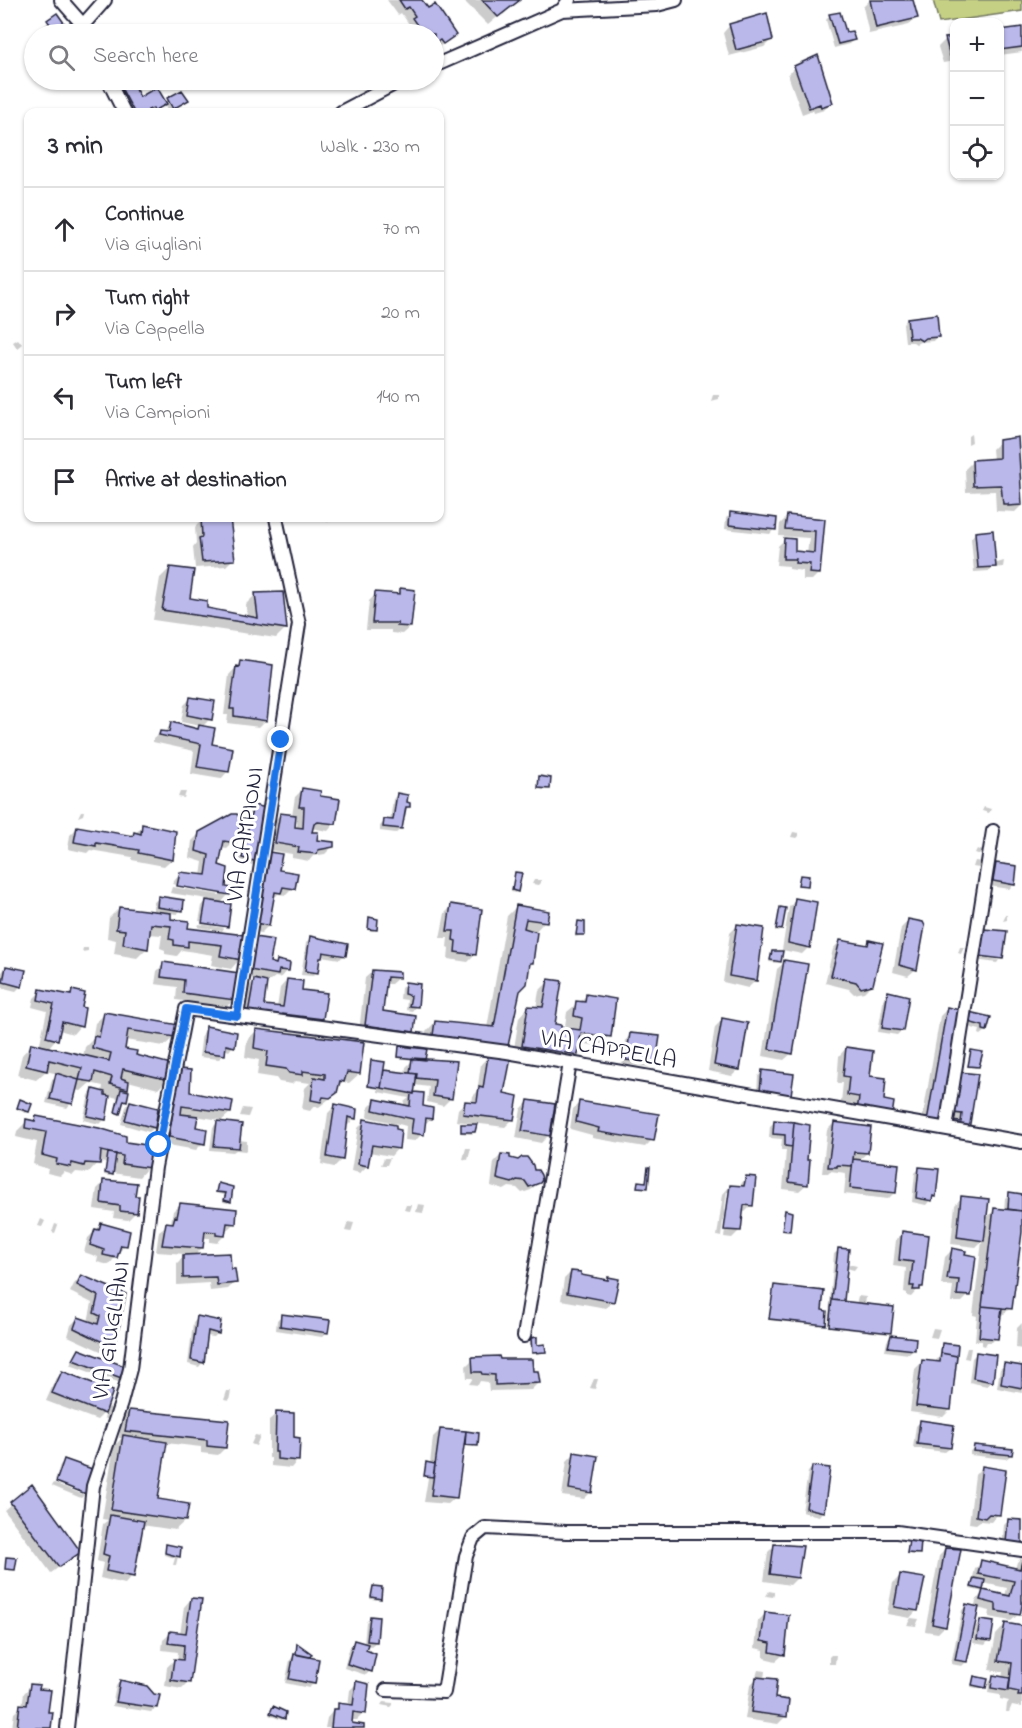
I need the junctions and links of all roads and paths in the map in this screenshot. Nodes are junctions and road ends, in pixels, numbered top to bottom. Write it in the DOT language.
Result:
graph roads {
  1 [pos="61,0"];
  2 [pos="105,0"];
  3 [pos="675,0"];
  4 [pos="565,5"];
  5 [pos="80,24"];
  6 [pos="89,24"];
  7 [pos="444,61"];
  8 [pos="113,90"];
  9 [pos="383,90"];
  10 [pos="122,108"];
  11 [pos="349,108"];
  12 [pos="277,522"];
  13 [pos="993,831"];
  14 [pos="186,1009"];
  15 [pos="237,1016"];
  16 [pos="570,1063"];
  17 [pos="946,1128"];
  18 [pos="1022,1142"];
  19 [pos="524,1336"];
  20 [pos="1022,1550"];
  21 [pos="386,1690"];
  22 [pos="67,1728"];
  1 -- 5 [label="street"];
  2 -- 6 [label="street"];
  3 -- 4 [label="street"];
  4 -- 7 [label="street"];
  8 -- 10 [label="street"];
  9 -- 11 [label="street"];
  12 -- 15 [label="street, VIA CAMPIONI"];
  13 -- 17 [label="street"];
  14 -- 15 [label="street, VIA CAPPELLA"];
  14 -- 22 [label="street, VIA GIUGLIANI"];
  15 -- 16 [label="street, VIA CAPPELLA"];
  16 -- 17 [label="street, VIA CAPPELLA"];
  16 -- 19 [label="street"];
  17 -- 18 [label="street, VIA CAPPELLA"];
  20 -- 21 [label="street"];
}
